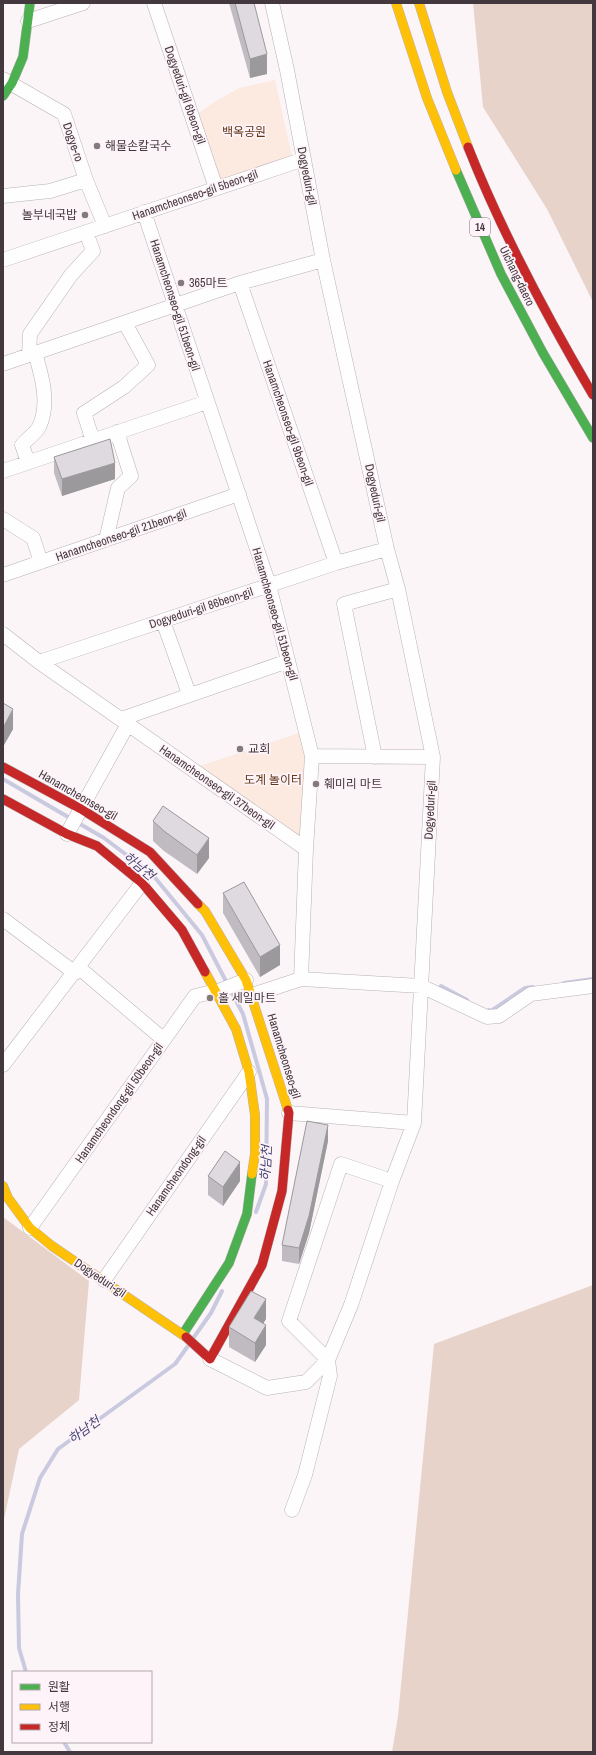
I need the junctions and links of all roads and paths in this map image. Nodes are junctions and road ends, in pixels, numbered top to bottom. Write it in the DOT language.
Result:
graph roads {
  1 [pos="30,3"];
  2 [pos="83,3"];
  3 [pos="154,3"];
  4 [pos="272,3"];
  5 [pos="396,3"];
  6 [pos="419,3"];
  7 [pos="28,21"];
  8 [pos="7,81"];
  9 [pos="3,96"];
  10 [pos="304,159"];
  11 [pos="86,180"];
  12 [pos="216,188"];
  13 [pos="3,196"];
  14 [pos="144,212"];
  15 [pos="105,226"];
  16 [pos="86,232"];
  17 [pos="3,260"];
  18 [pos="323,260"];
  19 [pos="240,283"];
  20 [pos="175,306"];
  21 [pos="125,322"];
  22 [pos="32,354"];
  23 [pos="3,364"];
  24 [pos="593,395"];
  25 [pos="207,402"];
  26 [pos="117,432"];
  27 [pos="593,438"];
  28 [pos="93,441"];
  29 [pos="28,462"];
  30 [pos="3,471"];
  31 [pos="238,494"];
  32 [pos="3,519"];
  33 [pos="106,540"];
  34 [pos="387,549"];
  35 [pos="41,562"];
  36 [pos="336,563"];
  37 [pos="3,575"];
  38 [pos="269,585"];
  39 [pos="398,589"];
  40 [pos="163,621"];
  41 [pos="3,634"];
  42 [pos="288,661"];
  43 [pos="39,662"];
  44 [pos="189,694"];
  45 [pos="124,722"];
  46 [pos="312,756"];
  47 [pos="376,757"];
  48 [pos="433,757"];
  49 [pos="3,767"];
  50 [pos="3,799"];
  51 [pos="80,812"];
  52 [pos="69,832"];
  53 [pos="306,849"];
  54 [pos="142,884"];
  55 [pos="3,919"];
  56 [pos="76,970"];
  57 [pos="301,979"];
  58 [pos="242,982"];
  59 [pos="421,986"];
  60 [pos="593,986"];
  61 [pos="219,990"];
  62 [pos="252,995"];
  63 [pos="163,1039"];
  64 [pos="3,1065"];
  65 [pos="249,1072"];
  66 [pos="289,1113"];
  67 [pos="414,1123"];
  68 [pos="392,1181"];
  69 [pos="3,1186"];
  70 [pos="30,1228"];
  71 [pos="104,1280"];
  72 [pos="184,1336"];
  73 [pos="205,1355"];
  74 [pos="328,1360"];
  75 [pos="292,1510"];
  1 -- 7 [label="main road"];
  2 -- 7 [label="street"];
  3 -- 12 [label="street, Dogyeduri-gil 6beon-gil"];
  4 -- 10 [label="street, Dogyeduri-gil"];
  5 -- 27 [label="main road, Uichang-daero / 14"];
  6 -- 24 [label="main road, Uichang-daero / 14"];
  7 -- 8 [label="main road"];
  8 -- 9 [label="main road"];
  8 -- 11 [label="street, Dogye-ro"];
  10 -- 12 [label="street, Hanamcheonseo-gil 5beon-gil"];
  10 -- 18 [label="street, Dogyeduri-gil"];
  11 -- 13 [label="street"];
  11 -- 15 [label="street, Dogye-ro"];
  12 -- 14 [label="street, Hanamcheonseo-gil 5beon-gil"];
  14 -- 15 [label="street, Hanamcheonseo-gil 5beon-gil"];
  14 -- 20 [label="street, Hanamcheonseo-gil 51beon-gil"];
  15 -- 16 [label="street, Hanamcheonseo-gil 5beon-gil"];
  16 -- 17 [label="street, Hanamcheonseo-gil 5beon-gil"];
  16 -- 22 [label="street"];
  18 -- 19 [label="street"];
  18 -- 34 [label="street, Dogyeduri-gil"];
  19 -- 20 [label="street"];
  19 -- 36 [label="street, Hanamcheonseo-gil 9beon-gil"];
  20 -- 21 [label="street"];
  20 -- 25 [label="street, Hanamcheonseo-gil 51beon-gil"];
  21 -- 22 [label="street"];
  21 -- 28 [label="street"];
  22 -- 23 [label="street"];
  22 -- 29 [label="street"];
  25 -- 26 [label="street"];
  25 -- 31 [label="street, Hanamcheonseo-gil 51beon-gil"];
  26 -- 28 [label="street"];
  26 -- 33 [label="street"];
  28 -- 29 [label="street"];
  29 -- 30 [label="street"];
  31 -- 33 [label="street, Hanamcheonseo-gil 21beon-gil"];
  31 -- 38 [label="street, Hanamcheonseo-gil 51beon-gil"];
  32 -- 35 [label="street"];
  33 -- 35 [label="street, Hanamcheonseo-gil 21beon-gil"];
  34 -- 36 [label="street, Dogyeduri-gil 86beon-gil"];
  34 -- 39 [label="street, Dogyeduri-gil"];
  35 -- 37 [label="street, Hanamcheonseo-gil 21beon-gil"];
  36 -- 38 [label="street, Dogyeduri-gil 86beon-gil"];
  38 -- 40 [label="street, Dogyeduri-gil 86beon-gil"];
  38 -- 42 [label="street, Hanamcheonseo-gil 51beon-gil"];
  39 -- 47 [label="street"];
  39 -- 48 [label="street, Dogyeduri-gil"];
  40 -- 43 [label="street, Dogyeduri-gil 86beon-gil"];
  40 -- 44 [label="street"];
  41 -- 43 [label="street"];
  42 -- 44 [label="street"];
  42 -- 46 [label="street, Hanamcheonseo-gil 51beon-gil"];
  43 -- 45 [label="street"];
  44 -- 45 [label="street"];
  45 -- 51 [label="street"];
  45 -- 53 [label="street, Hanamcheonseo-gil 37beon-gil"];
  46 -- 47 [label="street"];
  46 -- 53 [label="street, Hanamcheonseo-gil 51beon-gil"];
  47 -- 48 [label="street"];
  48 -- 59 [label="street, Dogyeduri-gil"];
  49 -- 51 [label="main road, Hanamcheonseo-gil"];
  50 -- 52 [label="main road"];
  51 -- 52 [label="street"];
  51 -- 58 [label="main road, Hanamcheonseo-gil"];
  52 -- 54 [label="main road"];
  53 -- 57 [label="street, Hanamcheonseo-gil 51beon-gil"];
  54 -- 56 [label="street"];
  54 -- 61 [label="main road"];
  55 -- 56 [label="street"];
  56 -- 63 [label="street"];
  56 -- 64 [label="street"];
  57 -- 59 [label="street"];
  57 -- 62 [label="street"];
  58 -- 61 [label="street, Hanamcheondong-gil 50beon-gil"];
  58 -- 62 [label="main road, Hanamcheonseo-gil"];
  59 -- 60 [label="street"];
  59 -- 67 [label="street, Dogyeduri-gil"];
  61 -- 63 [label="street, Hanamcheondong-gil 50beon-gil"];
  61 -- 65 [label="main road"];
  62 -- 66 [label="main road, Hanamcheonseo-gil"];
  63 -- 70 [label="street, Hanamcheondong-gil 50beon-gil"];
  65 -- 71 [label="street, Hanamcheondong-gil"];
  65 -- 72 [label="main road"];
  66 -- 67 [label="street"];
  66 -- 73 [label="main road, Hanamcheonseo-gil"];
  67 -- 68 [label="street, Dogyeduri-gil"];
  68 -- 74 [label="street, Dogyeduri-gil"];
  68 -- 74 [label="street"];
  69 -- 70 [label="main road, Dogyeduri-gil"];
  70 -- 71 [label="main road, Dogyeduri-gil"];
  71 -- 72 [label="main road, Dogyeduri-gil"];
  72 -- 73 [label="main road, Dogyeduri-gil"];
  73 -- 74 [label="street, Dogyeduri-gil"];
  74 -- 75 [label="street, Dogyeduri-gil"];
}
